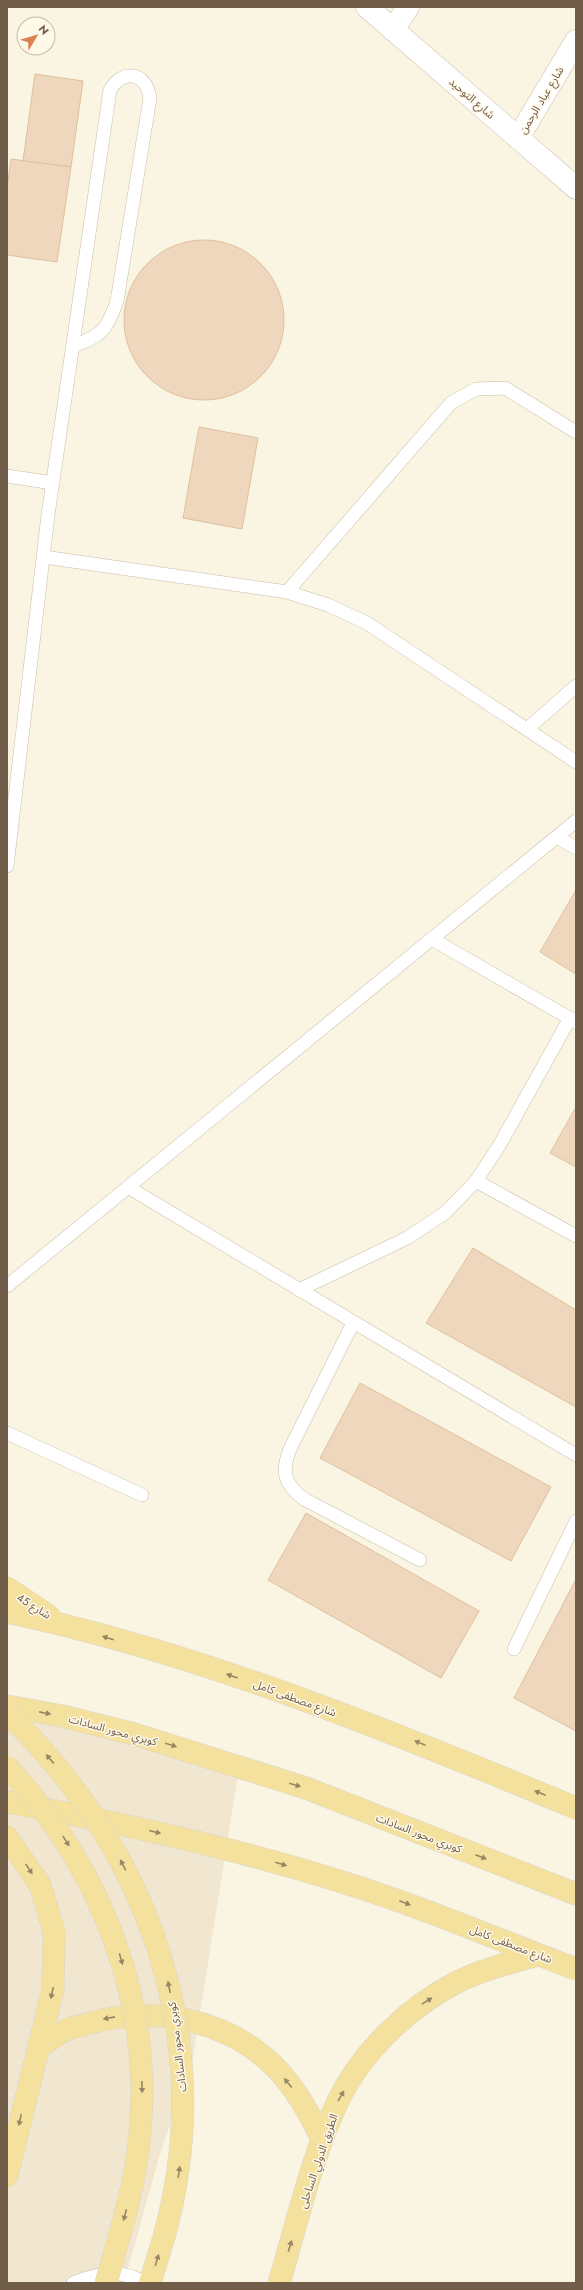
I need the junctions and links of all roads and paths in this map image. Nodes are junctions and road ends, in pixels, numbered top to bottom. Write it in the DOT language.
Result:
graph roads {
  1 [pos="367,7"];
  2 [pos="408,7"];
  3 [pos="394,30"];
  4 [pos="576,41"];
  5 [pos="518,138"];
  6 [pos="576,188"];
  7 [pos="73,346"];
  8 [pos="576,432"];
  9 [pos="7,476"];
  10 [pos="53,483"];
  11 [pos="44,557"];
  12 [pos="287,592"];
  13 [pos="576,686"];
  14 [pos="527,729"];
  15 [pos="576,762"];
  16 [pos="576,821"];
  17 [pos="557,837"];
  18 [pos="576,848"];
  19 [pos="7,866"];
  20 [pos="432,939"];
  21 [pos="573,1020"];
  22 [pos="476,1181"];
  23 [pos="128,1187"];
  24 [pos="576,1236"];
  25 [pos="7,1286"];
  26 [pos="299,1290"];
  27 [pos="353,1323"];
  28 [pos="7,1432"];
  29 [pos="576,1455"];
  30 [pos="142,1495"];
  31 [pos="576,1521"];
  32 [pos="420,1560"];
  33 [pos="7,1588"];
  34 [pos="7,1612"];
  35 [pos="62,1624"];
  36 [pos="514,1649"];
  37 [pos="7,1706"];
  38 [pos="7,1713"];
  39 [pos="7,1767"];
  40 [pos="7,1802"];
  41 [pos="576,1808"];
  42 [pos="7,1837"];
  43 [pos="576,1894"];
  44 [pos="539,1955"];
  45 [pos="576,1969"];
  46 [pos="38,2048"];
  47 [pos="322,2139"];
  48 [pos="7,2176"];
  49 [pos="73,2283"];
  50 [pos="106,2283"];
  51 [pos="144,2283"];
  52 [pos="150,2283"];
  53 [pos="279,2283"];
  1 -- 3 [label="street, شارع التوحيد"];
  2 -- 3 [label="street"];
  3 -- 5 [label="street, شارع التوحيد"];
  4 -- 5 [label="street, شارع عباد الرحمن"];
  5 -- 6 [label="street, شارع التوحيد"];
  7 -- 7 [label="lane"];
  7 -- 10 [label="lane"];
  8 -- 12 [label="lane"];
  9 -- 10 [label="lane"];
  10 -- 11 [label="lane"];
  11 -- 12 [label="lane"];
  11 -- 19 [label="lane"];
  12 -- 14 [label="lane"];
  13 -- 14 [label="lane"];
  14 -- 15 [label="lane"];
  16 -- 17 [label="lane"];
  17 -- 18 [label="lane"];
  17 -- 20 [label="lane"];
  20 -- 21 [label="lane"];
  20 -- 23 [label="lane"];
  21 -- 22 [label="lane"];
  22 -- 24 [label="lane"];
  22 -- 26 [label="lane"];
  23 -- 25 [label="lane"];
  23 -- 26 [label="lane"];
  26 -- 27 [label="lane"];
  27 -- 29 [label="lane"];
  27 -- 32 [label="lane"];
  28 -- 30 [label="lane"];
  31 -- 36 [label="lane"];
  33 -- 35 [label="main road, شارع 45"];
  34 -- 35 [label="main road, شارع مصطفى كامل"];
  41 -- 35 [label="main road, شارع مصطفى كامل, one-way"];
  37 -- 43 [label="main road, كوبري محور السادات, one-way"];
  52 -- 38 [label="main road, كوبري محور السادات, one-way, bridge"];
  39 -- 50 [label="main road, one-way, bridge"];
  40 -- 44 [label="main road, شارع مصطفى كامل, one-way"];
  42 -- 46 [label="main road, one-way"];
  44 -- 45 [label="main road, شارع مصطفى كامل"];
  47 -- 44 [label="main road, الطريق الدولي الساحلى, one-way"];
  47 -- 46 [label="main road, one-way"];
  46 -- 48 [label="main road, one-way"];
  53 -- 47 [label="main road, الطريق الدولي الساحلى, one-way"];
  49 -- 51 [label="lane"];
}
